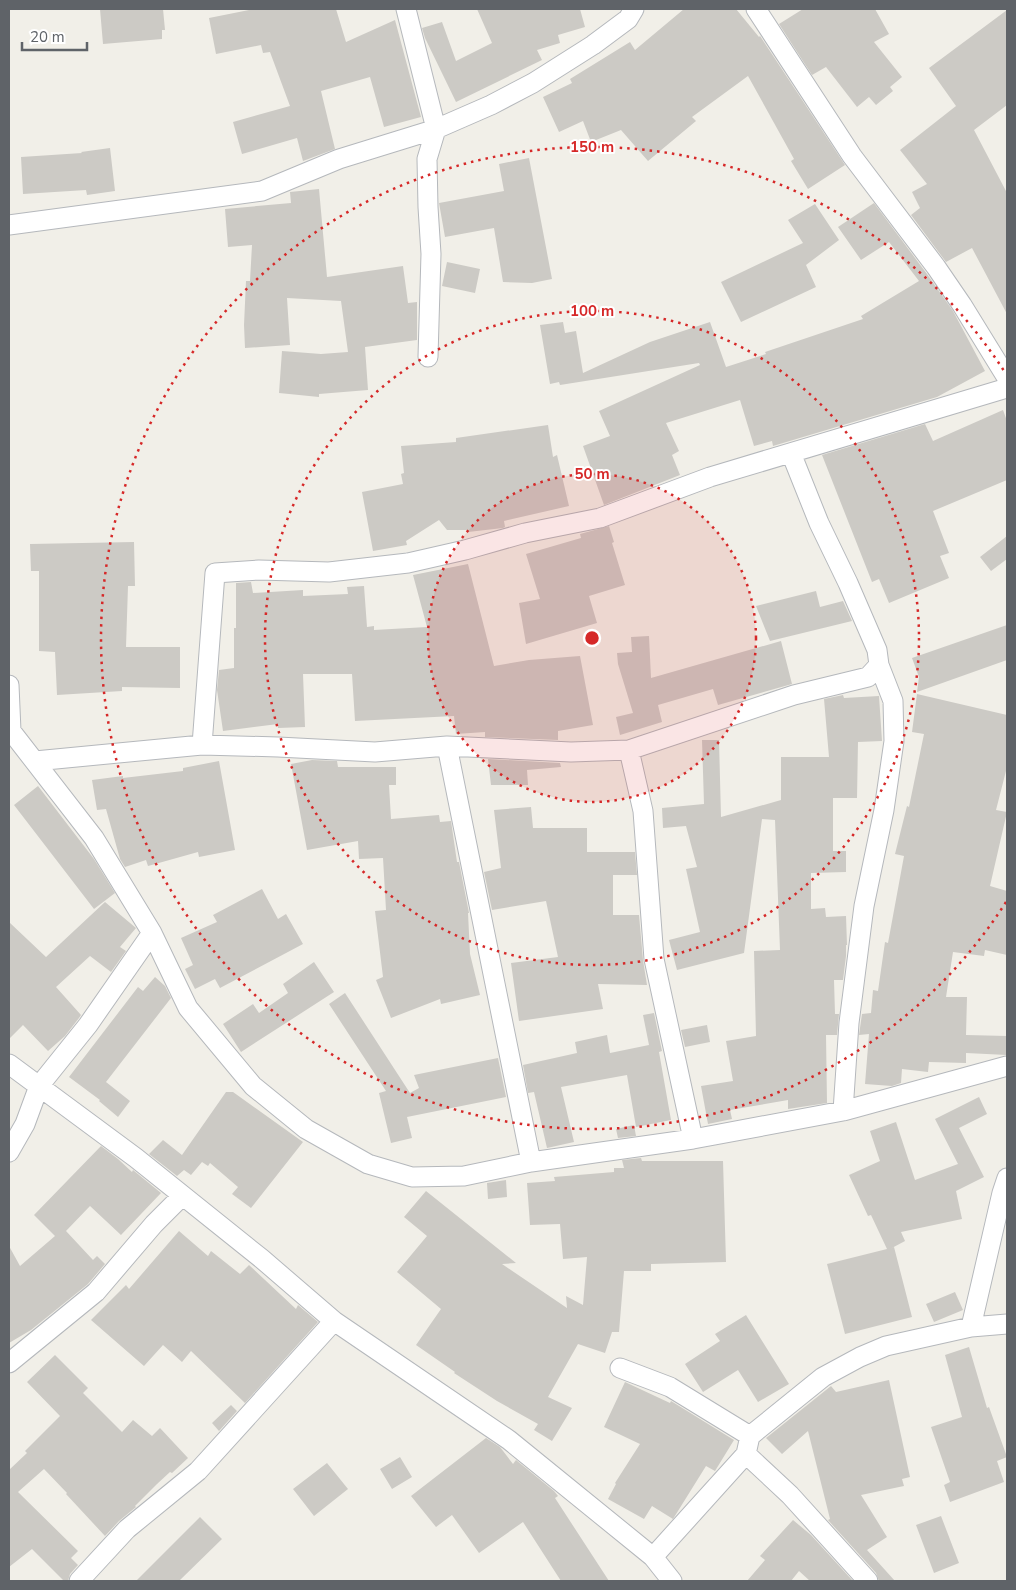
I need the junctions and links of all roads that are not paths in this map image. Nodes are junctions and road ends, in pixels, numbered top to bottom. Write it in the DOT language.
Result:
graph roads {
  1 [pos="406,9"];
  2 [pos="634,9"];
  3 [pos="756,9"];
  4 [pos="436,128"];
  5 [pos="9,225"];
  6 [pos="428,356"];
  7 [pos="1007,378"];
  8 [pos="1007,388"];
  9 [pos="791,453"];
  10 [pos="879,665"];
  11 [pos="9,685"];
  12 [pos="202,745"];
  13 [pos="447,746"];
  14 [pos="629,750"];
  15 [pos="35,761"];
  16 [pos="152,933"];
  17 [pos="9,1064"];
  18 [pos="1007,1066"];
  19 [pos="39,1086"];
  20 [pos="843,1111"];
  21 [pos="693,1139"];
  22 [pos="9,1152"];
  23 [pos="531,1162"];
  24 [pos="1007,1178"];
  25 [pos="182,1196"];
  26 [pos="334,1321"];
  27 [pos="1007,1324"];
  28 [pos="971,1327"];
  29 [pos="9,1363"];
  30 [pos="620,1368"];
  31 [pos="748,1445"];
  32 [pos="653,1556"];
  33 [pos="79,1581"];
  34 [pos="672,1581"];
  35 [pos="868,1581"];
  1 -- 4 [label="street"];
  2 -- 4 [label="street"];
  3 -- 7 [label="street"];
  4 -- 5 [label="street"];
  4 -- 6 [label="street"];
  8 -- 9 [label="street"];
  9 -- 10 [label="street"];
  9 -- 12 [label="street"];
  10 -- 14 [label="street"];
  10 -- 20 [label="street"];
  11 -- 15 [label="street"];
  12 -- 13 [label="street"];
  12 -- 15 [label="street"];
  13 -- 14 [label="street"];
  13 -- 23 [label="street"];
  14 -- 21 [label="street"];
  15 -- 16 [label="street"];
  16 -- 19 [label="street"];
  16 -- 23 [label="street"];
  17 -- 19 [label="street"];
  18 -- 20 [label="street"];
  19 -- 22 [label="street"];
  19 -- 25 [label="street"];
  20 -- 21 [label="street"];
  21 -- 23 [label="street"];
  24 -- 28 [label="street"];
  25 -- 26 [label="street"];
  25 -- 29 [label="street"];
  26 -- 32 [label="street"];
  26 -- 33 [label="street"];
  27 -- 28 [label="street"];
  28 -- 31 [label="street"];
  30 -- 31 [label="street"];
  31 -- 32 [label="street"];
  31 -- 35 [label="street"];
  32 -- 34 [label="street"];
}
